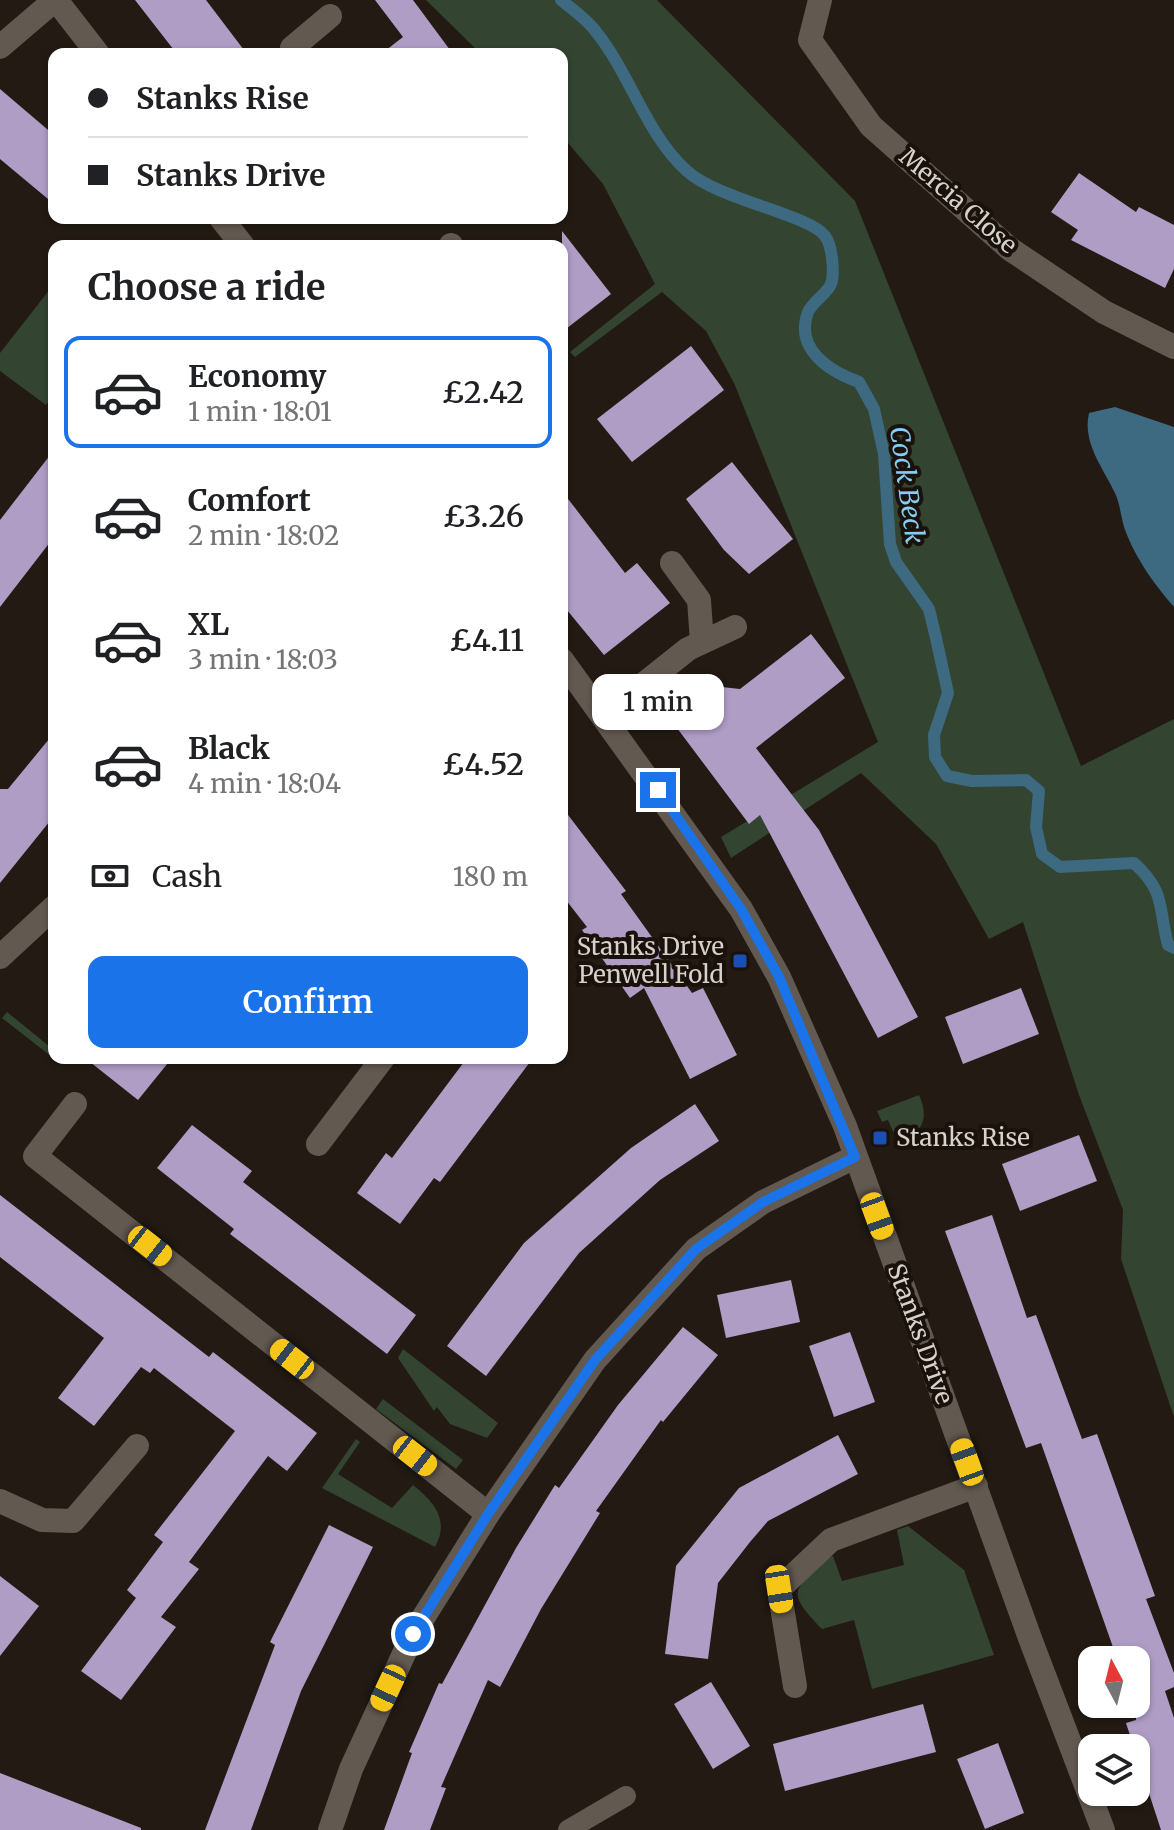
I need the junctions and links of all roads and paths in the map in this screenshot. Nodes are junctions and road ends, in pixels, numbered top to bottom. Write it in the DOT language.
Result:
graph roads {
  1 [pos="56,0"];
  2 [pos="820,0"];
  3 [pos="330,16"];
  4 [pos="0,47"];
  5 [pos="93,48"];
  6 [pos="294,48"];
  7 [pos="226,224"];
  8 [pos="238,240"];
  9 [pos="1174,347"];
  10 [pos="672,563"];
  11 [pos="735,627"];
  12 [pos="702,642"];
  13 [pos="568,668"];
  14 [pos="605,715"];
  15 [pos="48,913"];
  16 [pos="0,957"];
  17 [pos="378,1064"];
  18 [pos="75,1104"];
  19 [pos="318,1144"];
  20 [pos="855,1157"];
  21 [pos="137,1446"];
  22 [pos="976,1486"];
  23 [pos="0,1501"];
  24 [pos="488,1514"];
  25 [pos="795,1686"];
  26 [pos="626,1796"];
  27 [pos="598,1822"];
  28 [pos="330,1830"];
  29 [pos="568,1830"];
  30 [pos="1103,1830"];
  1 -- 4 [label="street"];
  1 -- 5 [label="street"];
  2 -- 9 [label="street, Mercia Close"];
  3 -- 6 [label="street"];
  7 -- 8 [label="street"];
  10 -- 12 [label="street"];
  11 -- 12 [label="street"];
  12 -- 14 [label="street"];
  13 -- 14 [label="street, Stanks Drive"];
  14 -- 20 [label="street, Stanks Drive"];
  15 -- 16 [label="street"];
  17 -- 19 [label="street"];
  18 -- 24 [label="street"];
  20 -- 22 [label="street, Stanks Drive"];
  20 -- 24 [label="street"];
  21 -- 23 [label="street"];
  22 -- 25 [label="street"];
  22 -- 30 [label="street, Stanks Drive"];
  24 -- 28 [label="street"];
  26 -- 27 [label="lane"];
  27 -- 29 [label="lane"];
}
